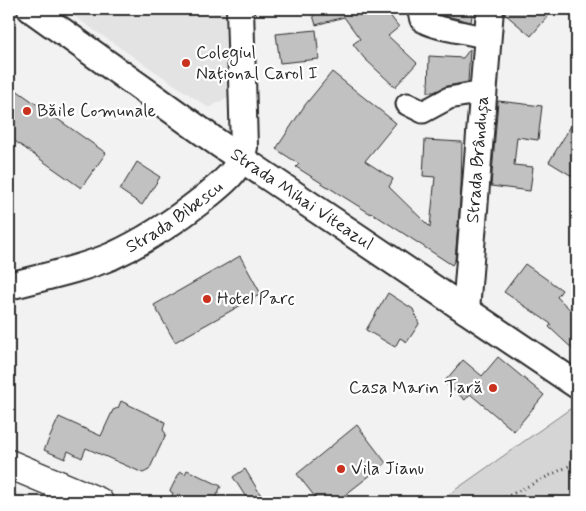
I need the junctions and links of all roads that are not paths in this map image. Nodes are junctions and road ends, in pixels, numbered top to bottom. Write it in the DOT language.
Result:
graph roads {
  1 [pos="31,9"];
  2 [pos="240,9"];
  3 [pos="418,9"];
  4 [pos="490,9"];
  5 [pos="486,38"];
  6 [pos="483,92"];
  7 [pos="407,104"];
  8 [pos="242,158"];
  9 [pos="9,286"];
  10 [pos="466,310"];
  11 [pos="577,385"];
  12 [pos="9,464"];
  13 [pos="99,502"];
  1 -- 8 [label="street, Strada Mihai Viteazul"];
  2 -- 8 [label="street, Strada Bibescu"];
  3 -- 5 [label="street"];
  4 -- 5 [label="street, Strada Brândușa"];
  5 -- 6 [label="street, Strada Brândușa"];
  6 -- 7 [label="street"];
  6 -- 10 [label="street, Strada Brândușa"];
  8 -- 9 [label="street, Strada Bibescu"];
  8 -- 10 [label="street, Strada Mihai Viteazul"];
  10 -- 11 [label="street, Strada Mihai Viteazul"];
  12 -- 13 [label="main road"];
}
